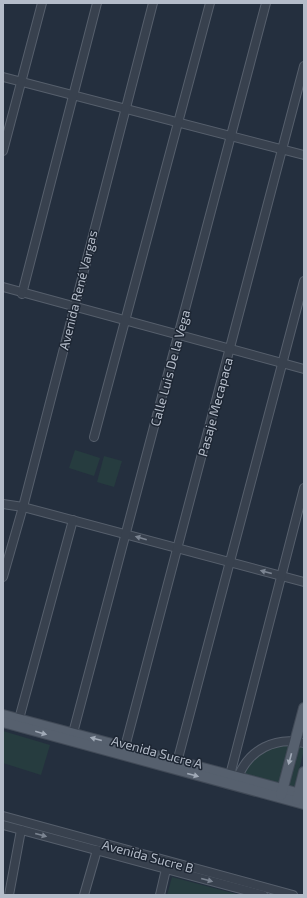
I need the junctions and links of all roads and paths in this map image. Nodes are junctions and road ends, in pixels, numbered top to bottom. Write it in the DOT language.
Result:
graph roads {
  1 [pos="42,3"];
  2 [pos="98,3"];
  3 [pos="153,3"];
  4 [pos="210,3"];
  5 [pos="266,3"];
  6 [pos="304,66"];
  7 [pos="3,77"];
  8 [pos="22,82"];
  9 [pos="74,96"];
  10 [pos="125,108"];
  11 [pos="178,122"];
  12 [pos="231,136"];
  13 [pos="282,149"];
  14 [pos="3,151"];
  15 [pos="304,155"];
  16 [pos="304,281"];
  17 [pos="3,288"];
  18 [pos="22,294"];
  19 [pos="74,308"];
  20 [pos="125,321"];
  21 [pos="179,335"];
  22 [pos="231,349"];
  23 [pos="282,363"];
  24 [pos="304,369"];
  25 [pos="94,437"];
  26 [pos="304,488"];
  27 [pos="3,504"];
  28 [pos="23,507"];
  29 [pos="73,520"];
  30 [pos="125,534"];
  31 [pos="176,548"];
  32 [pos="230,562"];
  33 [pos="280,576"];
  34 [pos="3,577"];
  35 [pos="304,582"];
  36 [pos="304,708"];
  37 [pos="3,715"];
  38 [pos="19,719"];
  39 [pos="3,722"];
  40 [pos="73,733"];
  41 [pos="300,742"];
  42 [pos="125,747"];
  43 [pos="233,763"];
  44 [pos="176,766"];
  45 [pos="243,767"];
  46 [pos="304,772"];
  47 [pos="234,776"];
  48 [pos="281,793"];
  49 [pos="301,799"];
  50 [pos="3,816"];
  51 [pos="3,825"];
  52 [pos="21,830"];
  53 [pos="96,850"];
  54 [pos="167,865"];
  55 [pos="9,895"];
  56 [pos="84,895"];
  57 [pos="160,895"];
  58 [pos="263,895"];
  59 [pos="293,895"];
  1 -- 8 [label="street"];
  2 -- 9 [label="street"];
  3 -- 10 [label="street, Avenida René Vargas"];
  4 -- 11 [label="street"];
  5 -- 12 [label="street, Calle Luis De la Vega"];
  6 -- 13 [label="street, Pasaje Mecapaca"];
  7 -- 8 [label="street"];
  8 -- 9 [label="street"];
  8 -- 14 [label="street"];
  9 -- 10 [label="street"];
  9 -- 18 [label="street"];
  10 -- 11 [label="street"];
  10 -- 19 [label="street, Avenida René Vargas"];
  11 -- 12 [label="street"];
  11 -- 20 [label="street"];
  12 -- 13 [label="street"];
  12 -- 21 [label="street, Calle Luis De la Vega"];
  13 -- 15 [label="street"];
  13 -- 22 [label="street, Pasaje Mecapaca"];
  16 -- 23 [label="street"];
  17 -- 18 [label="street"];
  18 -- 19 [label="street"];
  19 -- 20 [label="street"];
  19 -- 28 [label="street, Avenida René Vargas"];
  20 -- 21 [label="street"];
  20 -- 25 [label="street"];
  21 -- 22 [label="street"];
  21 -- 30 [label="street, Calle Luis De la Vega"];
  22 -- 23 [label="street"];
  22 -- 31 [label="street, Pasaje Mecapaca"];
  23 -- 24 [label="street"];
  23 -- 32 [label="street"];
  26 -- 33 [label="street"];
  27 -- 28 [label="street"];
  28 -- 29 [label="street"];
  28 -- 34 [label="street, Avenida René Vargas"];
  29 -- 30 [label="street"];
  29 -- 38 [label="street"];
  31 -- 30 [label="street, one-way"];
  30 -- 40 [label="street, Calle Luis De la Vega"];
  31 -- 32 [label="street"];
  31 -- 42 [label="street, Pasaje Mecapaca"];
  33 -- 32 [label="street, one-way"];
  32 -- 44 [label="street"];
  33 -- 35 [label="street"];
  33 -- 43 [label="street"];
  36 -- 41 [label="main road"];
  37 -- 38 [label="main road, Avenida Sucre A"];
  38 -- 40 [label="main road, Avenida Sucre A"];
  39 -- 44 [label="main road, Avenida Sucre A, one-way"];
  42 -- 40 [label="main road, Avenida Sucre A, one-way"];
  41 -- 45 [label="street"];
  41 -- 48 [label="main road, one-way"];
  42 -- 44 [label="main road, Avenida Sucre A"];
  43 -- 45 [label="street"];
  43 -- 47 [label="street"];
  44 -- 47 [label="main road, Avenida Sucre A"];
  44 -- 48 [label="main road, Avenida Sucre A, one-way"];
  45 -- 47 [label="street"];
  46 -- 49 [label="main road"];
  47 -- 48 [label="main road, Avenida Sucre A"];
  48 -- 49 [label="main road, Avenida Sucre A"];
  50 -- 54 [label="street, Avenida Sucre B"];
  51 -- 52 [label="street, Avenida Sucre B"];
  52 -- 53 [label="street, Avenida Sucre B, one-way"];
  52 -- 55 [label="street"];
  53 -- 54 [label="street, Avenida Sucre B"];
  53 -- 56 [label="street"];
  54 -- 57 [label="street"];
  54 -- 58 [label="street, Avenida Sucre B, one-way"];
  54 -- 59 [label="street, Avenida Sucre B"];
}
